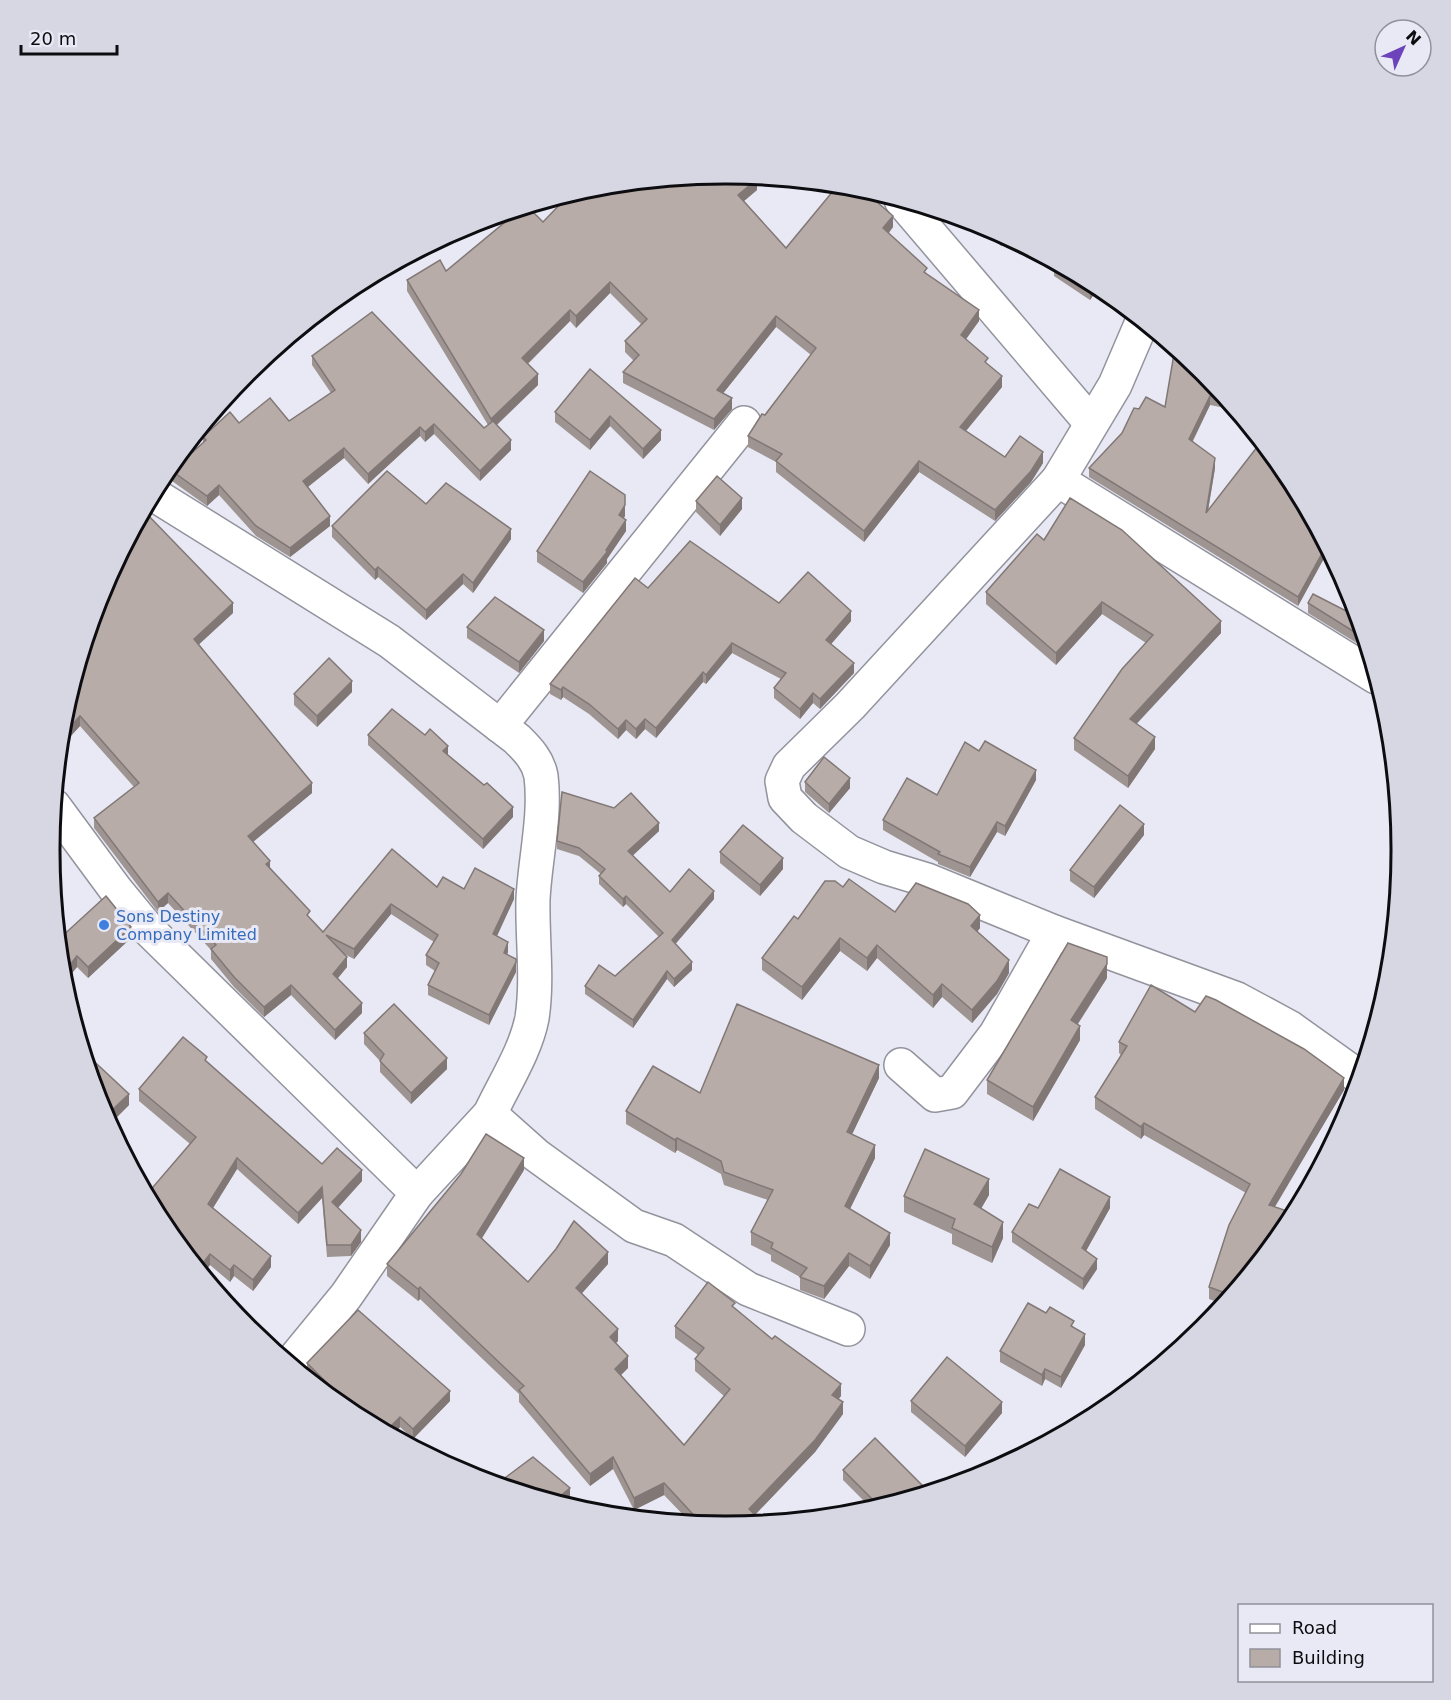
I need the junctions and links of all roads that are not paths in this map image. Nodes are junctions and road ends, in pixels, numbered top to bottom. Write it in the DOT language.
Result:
graph roads {
  1 [pos="910,211"];
  2 [pos="1139,329"];
  3 [pos="744,423"];
  4 [pos="1091,423"];
  5 [pos="1058,480"];
  6 [pos="160,499"];
  7 [pos="1366,671"];
  8 [pos="500,726"];
  9 [pos="61,815"];
  10 [pos="1054,932"];
  11 [pos="902,1065"];
  12 [pos="1353,1073"];
  13 [pos="490,1114"];
  14 [pos="417,1193"];
  15 [pos="848,1329"];
  16 [pos="296,1357"];
  1 -- 4 [label="street"];
  2 -- 4 [label="street"];
  3 -- 8 [label="street"];
  4 -- 5 [label="street"];
  5 -- 7 [label="street"];
  5 -- 10 [label="street"];
  6 -- 8 [label="street"];
  8 -- 13 [label="street"];
  9 -- 14 [label="street"];
  10 -- 11 [label="street"];
  10 -- 12 [label="street"];
  13 -- 14 [label="street"];
  13 -- 15 [label="street"];
  14 -- 16 [label="street"];
}
